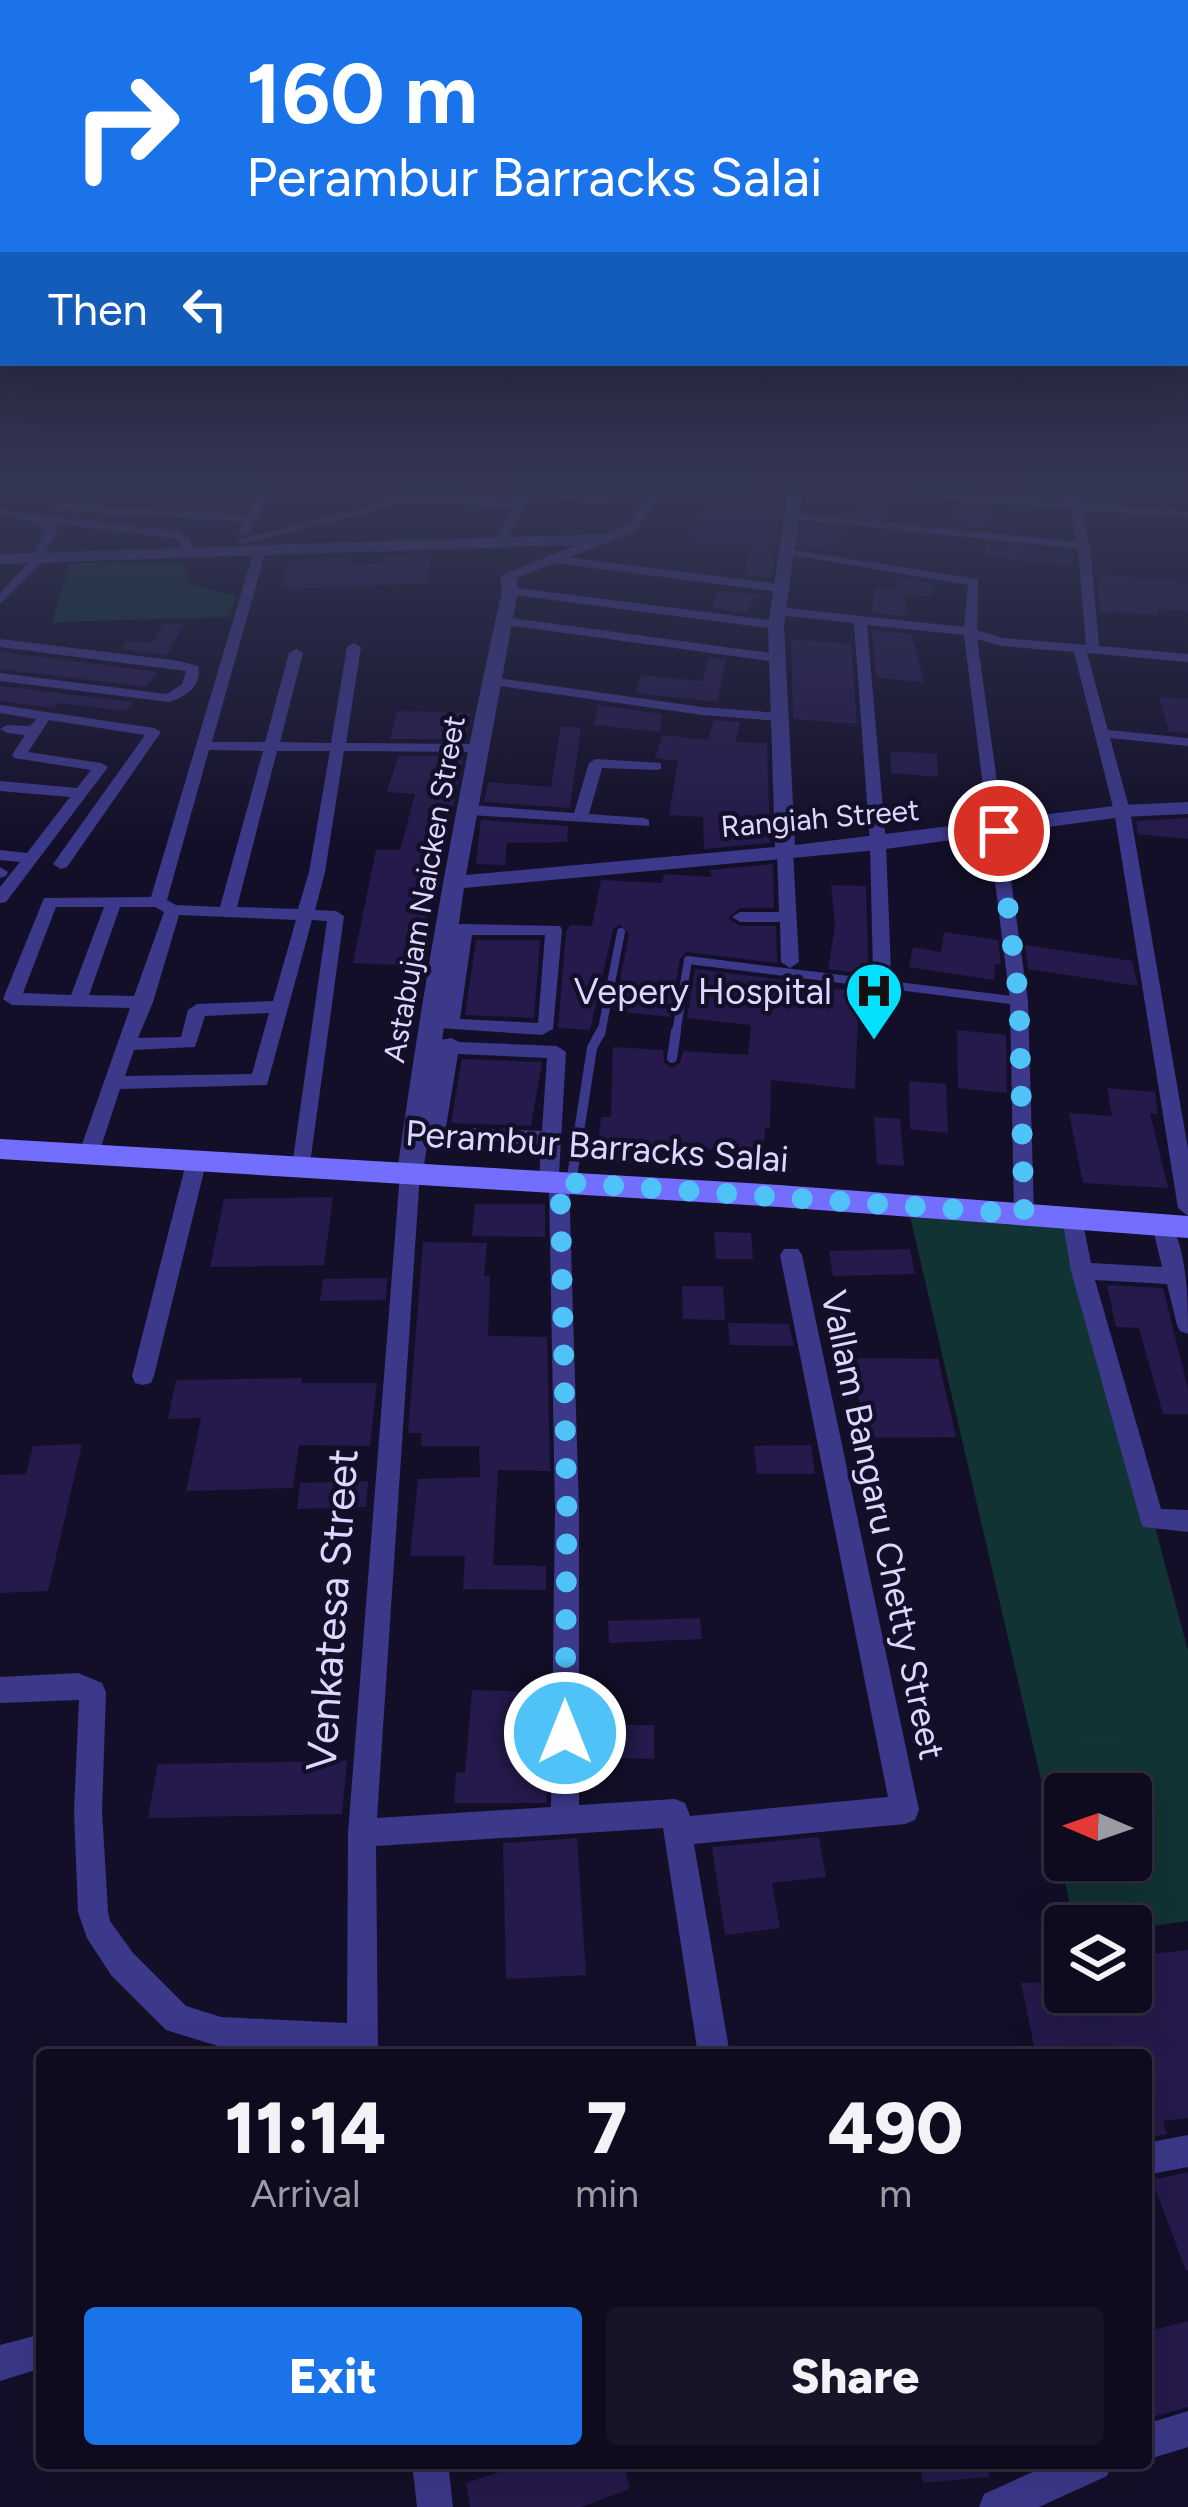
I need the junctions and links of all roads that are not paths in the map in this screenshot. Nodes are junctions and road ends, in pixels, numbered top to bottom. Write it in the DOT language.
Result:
graph roads {
  1 [pos="243,611"];
  2 [pos="505,611"];
  3 [pos="722,611"];
  4 [pos="777,611"];
  5 [pos="971,611"];
  6 [pos="1086,611"];
  7 [pos="777,618"];
  8 [pos="860,620"];
  9 [pos="503,621"];
  10 [pos="970,632"];
  11 [pos="0,643"];
  12 [pos="354,647"];
  13 [pos="1087,651"];
  14 [pos="296,653"];
  15 [pos="776,658"];
  16 [pos="1188,658"];
  17 [pos="0,676"];
  18 [pos="491,681"];
  19 [pos="0,709"];
  20 [pos="45,715"];
  21 [pos="779,718"];
  22 [pos="7,729"];
  23 [pos="34,731"];
  24 [pos="1099,733"];
  25 [pos="1188,742"];
  26 [pos="205,746"];
  27 [pos="271,746"];
  28 [pos="338,746"];
  29 [pos="478,748"];
  30 [pos="0,753"];
  31 [pos="19,755"];
  32 [pos="656,766"];
  33 [pos="0,782"];
  34 [pos="82,793"];
  35 [pos="1188,808"];
  36 [pos="470,810"];
  37 [pos="1122,811"];
  38 [pos="580,818"];
  39 [pos="644,823"];
  40 [pos="999,831"];
  41 [pos="878,844"];
  42 [pos="785,851"];
  43 [pos="0,855"];
  44 [pos="30,858"];
  45 [pos="61,864"];
  46 [pos="456,882"];
  47 [pos="0,898"];
  48 [pos="114,902"];
  49 [pos="166,906"];
  50 [pos="227,913"];
  51 [pos="305,914"];
  52 [pos="740,916"];
  53 [pos="790,917"];
  54 [pos="456,930"];
  55 [pos="621,932"];
  56 [pos="790,962"];
  57 [pos="882,972"];
  58 [pos="78,1001"];
  59 [pos="1019,1001"];
  60 [pos="144,1002"];
  61 [pos="280,1007"];
  62 [pos="444,1031"];
  63 [pos="129,1044"];
  64 [pos="672,1058"];
  65 [pos="116,1083"];
  66 [pos="553,1138"];
  67 [pos="0,1149"];
  68 [pos="89,1153"];
  69 [pos="196,1160"];
  70 [pos="302,1166"];
  71 [pos="410,1173"];
  72 [pos="560,1182"];
  73 [pos="1188,1208"];
  74 [pos="1024,1214"];
  75 [pos="1072,1218"];
  76 [pos="1175,1226"];
  77 [pos="791,1255"];
  78 [pos="1082,1271"];
  79 [pos="1175,1276"];
  80 [pos="1188,1324"];
  81 [pos="143,1376"];
  82 [pos="1188,1521"];
  83 [pos="0,1690"];
  84 [pos="565,1820"];
  85 [pos="678,1831"];
  86 [pos="362,1833"];
  87 [pos="361,2047"];
  88 [pos="713,2049"];
  89 [pos="1188,2150"];
  90 [pos="1152,2158"];
  91 [pos="36,2353"];
  92 [pos="0,2363"];
  93 [pos="1188,2428"];
  94 [pos="1152,2441"];
  95 [pos="431,2469"];
  96 [pos="1081,2469"];
  97 [pos="435,2507"];
  98 [pos="997,2507"];
  1 -- 26 [label="street"];
  2 -- 9 [label="street, Astabujam Naicken Street"];
  3 -- 7 [label="street"];
  4 -- 7 [label="street"];
  5 -- 10 [label="street"];
  6 -- 13 [label="street"];
  7 -- 8 [label="street"];
  7 -- 15 [label="street"];
  8 -- 10 [label="street"];
  8 -- 41 [label="street"];
  9 -- 15 [label="street"];
  9 -- 18 [label="street, Astabujam Naicken Street"];
  10 -- 13 [label="street"];
  10 -- 40 [label="street"];
  11 -- 17 [label="street"];
  12 -- 28 [label="street"];
  13 -- 16 [label="street"];
  13 -- 24 [label="street"];
  14 -- 27 [label="street"];
  15 -- 21 [label="street"];
  18 -- 21 [label="street"];
  18 -- 29 [label="street, Astabujam Naicken Street"];
  19 -- 20 [label="street"];
  20 -- 23 [label="street"];
  20 -- 45 [label="street"];
  21 -- 42 [label="street"];
  22 -- 23 [label="street"];
  23 -- 31 [label="street"];
  24 -- 25 [label="street"];
  24 -- 37 [label="street"];
  26 -- 27 [label="street"];
  26 -- 49 [label="street"];
  27 -- 28 [label="street"];
  27 -- 50 [label="street"];
  28 -- 29 [label="street"];
  28 -- 51 [label="street"];
  29 -- 36 [label="street, Astabujam Naicken Street"];
  30 -- 31 [label="street"];
  31 -- 33 [label="street"];
  31 -- 34 [label="street"];
  32 -- 38 [label="street"];
  33 -- 34 [label="street"];
  34 -- 44 [label="street"];
  35 -- 37 [label="street, Rangiah Street"];
  36 -- 38 [label="street"];
  36 -- 46 [label="street, Astabujam Naicken Street"];
  37 -- 40 [label="street, Rangiah Street"];
  37 -- 73 [label="street"];
  38 -- 39 [label="street"];
  40 -- 41 [label="street, Rangiah Street"];
  40 -- 59 [label="street"];
  41 -- 42 [label="street, Rangiah Street"];
  41 -- 57 [label="street"];
  42 -- 46 [label="street, Rangiah Street"];
  42 -- 53 [label="street"];
  43 -- 44 [label="street"];
  44 -- 47 [label="street"];
  46 -- 54 [label="street, Astabujam Naicken Street"];
  48 -- 49 [label="street"];
  48 -- 58 [label="street"];
  48 -- 58 [label="street"];
  49 -- 50 [label="street"];
  49 -- 60 [label="street"];
  50 -- 51 [label="street"];
  51 -- 61 [label="street"];
  51 -- 70 [label="street"];
  52 -- 53 [label="street"];
  53 -- 56 [label="street"];
  54 -- 62 [label="street, Astabujam Naicken Street"];
  54 -- 62 [label="street"];
  55 -- 72 [label="lane"];
  58 -- 60 [label="street"];
  59 -- 64 [label="lane"];
  59 -- 74 [label="street"];
  60 -- 63 [label="street"];
  61 -- 63 [label="street"];
  61 -- 65 [label="street"];
  62 -- 66 [label="street"];
  62 -- 66 [label="street"];
  62 -- 71 [label="street, Astabujam Naicken Street"];
  63 -- 65 [label="street"];
  65 -- 68 [label="street"];
  66 -- 72 [label="street"];
  67 -- 68 [label="main road, Perambur Barracks Salai"];
  68 -- 69 [label="main road, Perambur Barracks Salai"];
  69 -- 70 [label="main road, Perambur Barracks Salai"];
  69 -- 81 [label="street"];
  70 -- 71 [label="main road, Perambur Barracks Salai"];
  71 -- 72 [label="main road, Perambur Barracks Salai"];
  71 -- 86 [label="street, Venkatesa Street"];
  72 -- 74 [label="main road, Perambur Barracks Salai"];
  72 -- 84 [label="street"];
  74 -- 75 [label="main road, Perambur Barracks Salai"];
  75 -- 76 [label="main road, Perambur Barracks Salai"];
  75 -- 78 [label="street"];
  76 -- 79 [label="street"];
  77 -- 85 [label="street, Vallam Bangaru Chetty Street"];
  78 -- 79 [label="street"];
  78 -- 82 [label="street"];
  79 -- 80 [label="street"];
  83 -- 87 [label="street"];
  84 -- 85 [label="street"];
  84 -- 86 [label="street"];
  85 -- 88 [label="street"];
  86 -- 87 [label="street, Venkatesa Street"];
  89 -- 90 [label="street"];
  91 -- 92 [label="street"];
  93 -- 94 [label="street"];
  95 -- 97 [label="street"];
  96 -- 98 [label="street"];
}
